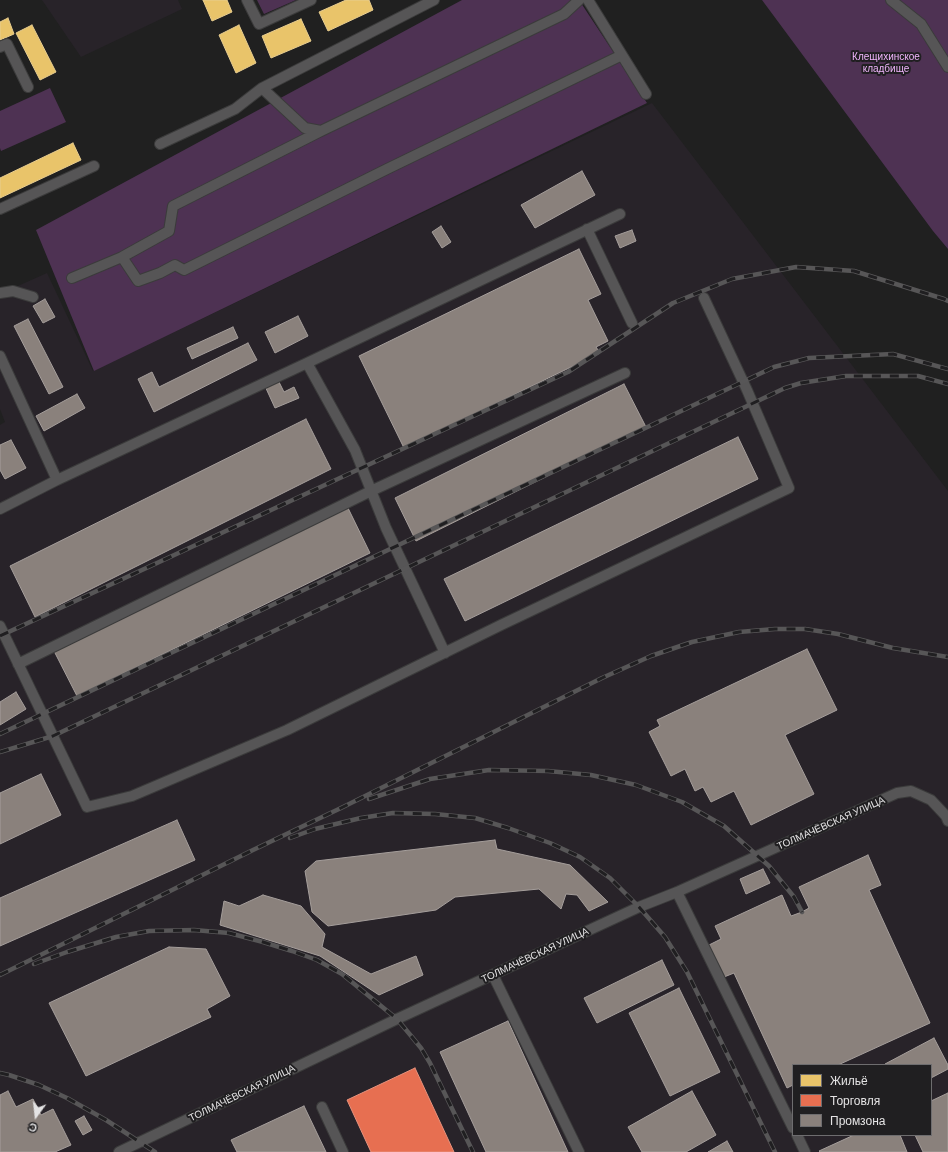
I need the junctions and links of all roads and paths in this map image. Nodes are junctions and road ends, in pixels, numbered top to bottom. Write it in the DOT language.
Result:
graph roads {
  1 [pos="247,0"];
  2 [pos="311,0"];
  3 [pos="434,0"];
  4 [pos="579,0"];
  5 [pos="588,0"];
  6 [pos="891,0"];
  7 [pos="0,47"];
  8 [pos="622,55"];
  9 [pos="948,67"];
  10 [pos="28,87"];
  11 [pos="262,88"];
  12 [pos="646,94"];
  13 [pos="321,132"];
  14 [pos="160,144"];
  15 [pos="94,166"];
  16 [pos="0,210"];
  17 [pos="620,214"];
  18 [pos="587,229"];
  19 [pos="122,257"];
  20 [pos="72,278"];
  21 [pos="0,293"];
  22 [pos="34,297"];
  23 [pos="704,298"];
  24 [pos="632,323"];
  25 [pos="0,356"];
  26 [pos="307,363"];
  27 [pos="625,373"];
  28 [pos="57,480"];
  29 [pos="371,491"];
  30 [pos="0,509"];
  31 [pos="0,626"];
  32 [pos="445,653"];
  33 [pos="18,664"];
  34 [pos="948,821"];
  35 [pos="677,892"];
  36 [pos="493,975"];
  37 [pos="322,1107"];
  38 [pos="792,1126"];
  39 [pos="797,1136"];
  40 [pos="119,1152"];
  41 [pos="344,1152"];
  42 [pos="579,1152"];
  43 [pos="805,1152"];
  1 -- 2 [label="street"];
  3 -- 11 [label="street"];
  4 -- 13 [label="street"];
  5 -- 8 [label="street"];
  6 -- 9 [label="street"];
  7 -- 10 [label="street"];
  8 -- 12 [label="street"];
  8 -- 19 [label="street"];
  11 -- 13 [label="street"];
  11 -- 14 [label="street"];
  13 -- 19 [label="street"];
  15 -- 16 [label="street"];
  17 -- 18 [label="street"];
  18 -- 24 [label="street"];
  18 -- 26 [label="street"];
  19 -- 20 [label="street"];
  21 -- 22 [label="street"];
  23 -- 32 [label="street"];
  25 -- 28 [label="street"];
  26 -- 28 [label="street"];
  26 -- 29 [label="street"];
  27 -- 29 [label="street"];
  28 -- 30 [label="street"];
  29 -- 32 [label="street"];
  29 -- 33 [label="street"];
  31 -- 33 [label="street"];
  32 -- 33 [label="street"];
  34 -- 35 [label="street, ТОЛМАЧЁВСКАЯ УЛИЦА"];
  35 -- 36 [label="street, ТОЛМАЧЁВСКАЯ УЛИЦА"];
  35 -- 38 [label="street"];
  36 -- 40 [label="street, ТОЛМАЧЁВСКАЯ УЛИЦА"];
  36 -- 42 [label="street"];
  37 -- 41 [label="street"];
  39 -- 43 [label="street"];
}
